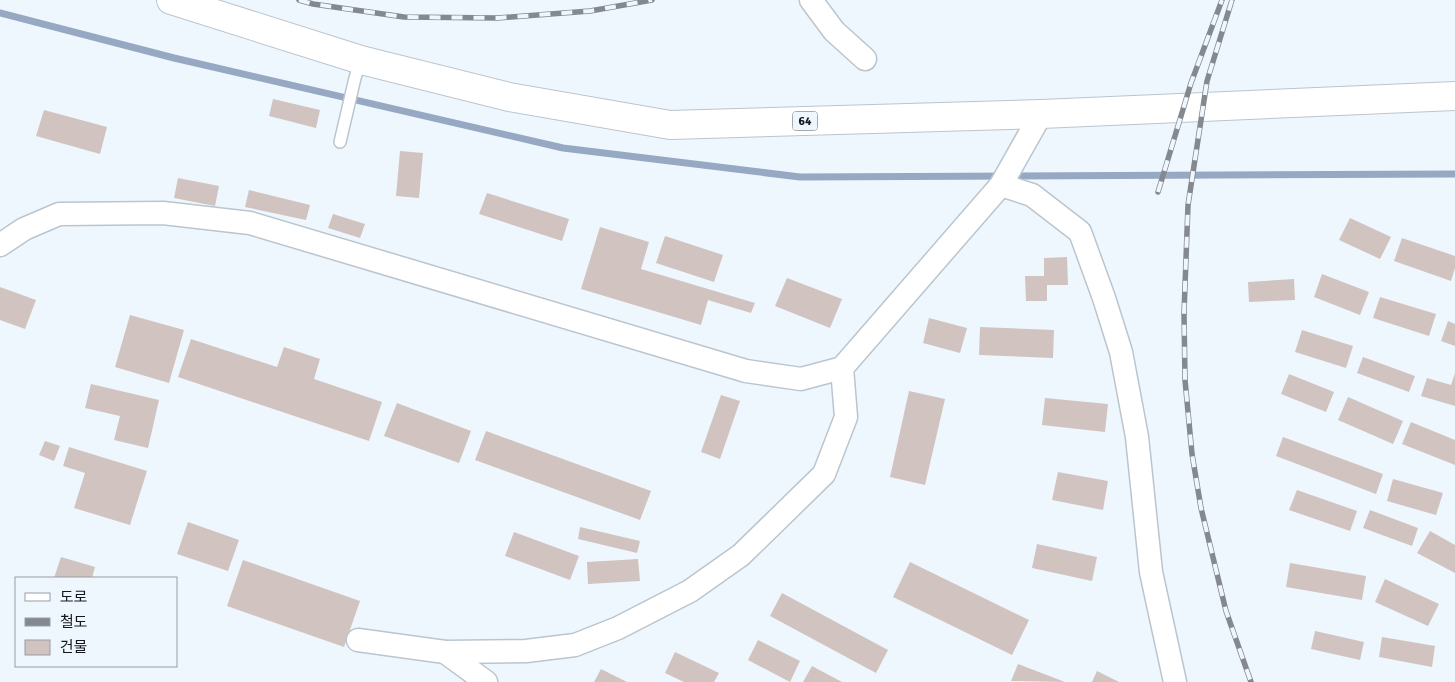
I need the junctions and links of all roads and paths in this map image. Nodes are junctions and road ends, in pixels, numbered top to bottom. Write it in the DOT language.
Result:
graph roads {
  1 [pos="171,0"];
  2 [pos="811,0"];
  3 [pos="865,59"];
  4 [pos="358,69"];
  5 [pos="1455,96"];
  6 [pos="1041,114"];
  7 [pos="340,142"];
  8 [pos="1001,184"];
  9 [pos="0,245"];
  10 [pos="842,368"];
  11 [pos="358,640"];
  12 [pos="445,652"];
  13 [pos="486,682"];
  14 [pos="1174,682"];
  1 -- 4 [label="main road, 64"];
  2 -- 3 [label="street"];
  4 -- 6 [label="main road, 64"];
  4 -- 7 [label="lane"];
  5 -- 6 [label="main road, 64"];
  6 -- 8 [label="street"];
  8 -- 10 [label="street"];
  8 -- 14 [label="street"];
  9 -- 10 [label="street"];
  10 -- 12 [label="street"];
  11 -- 12 [label="street"];
  12 -- 13 [label="street"];
}
